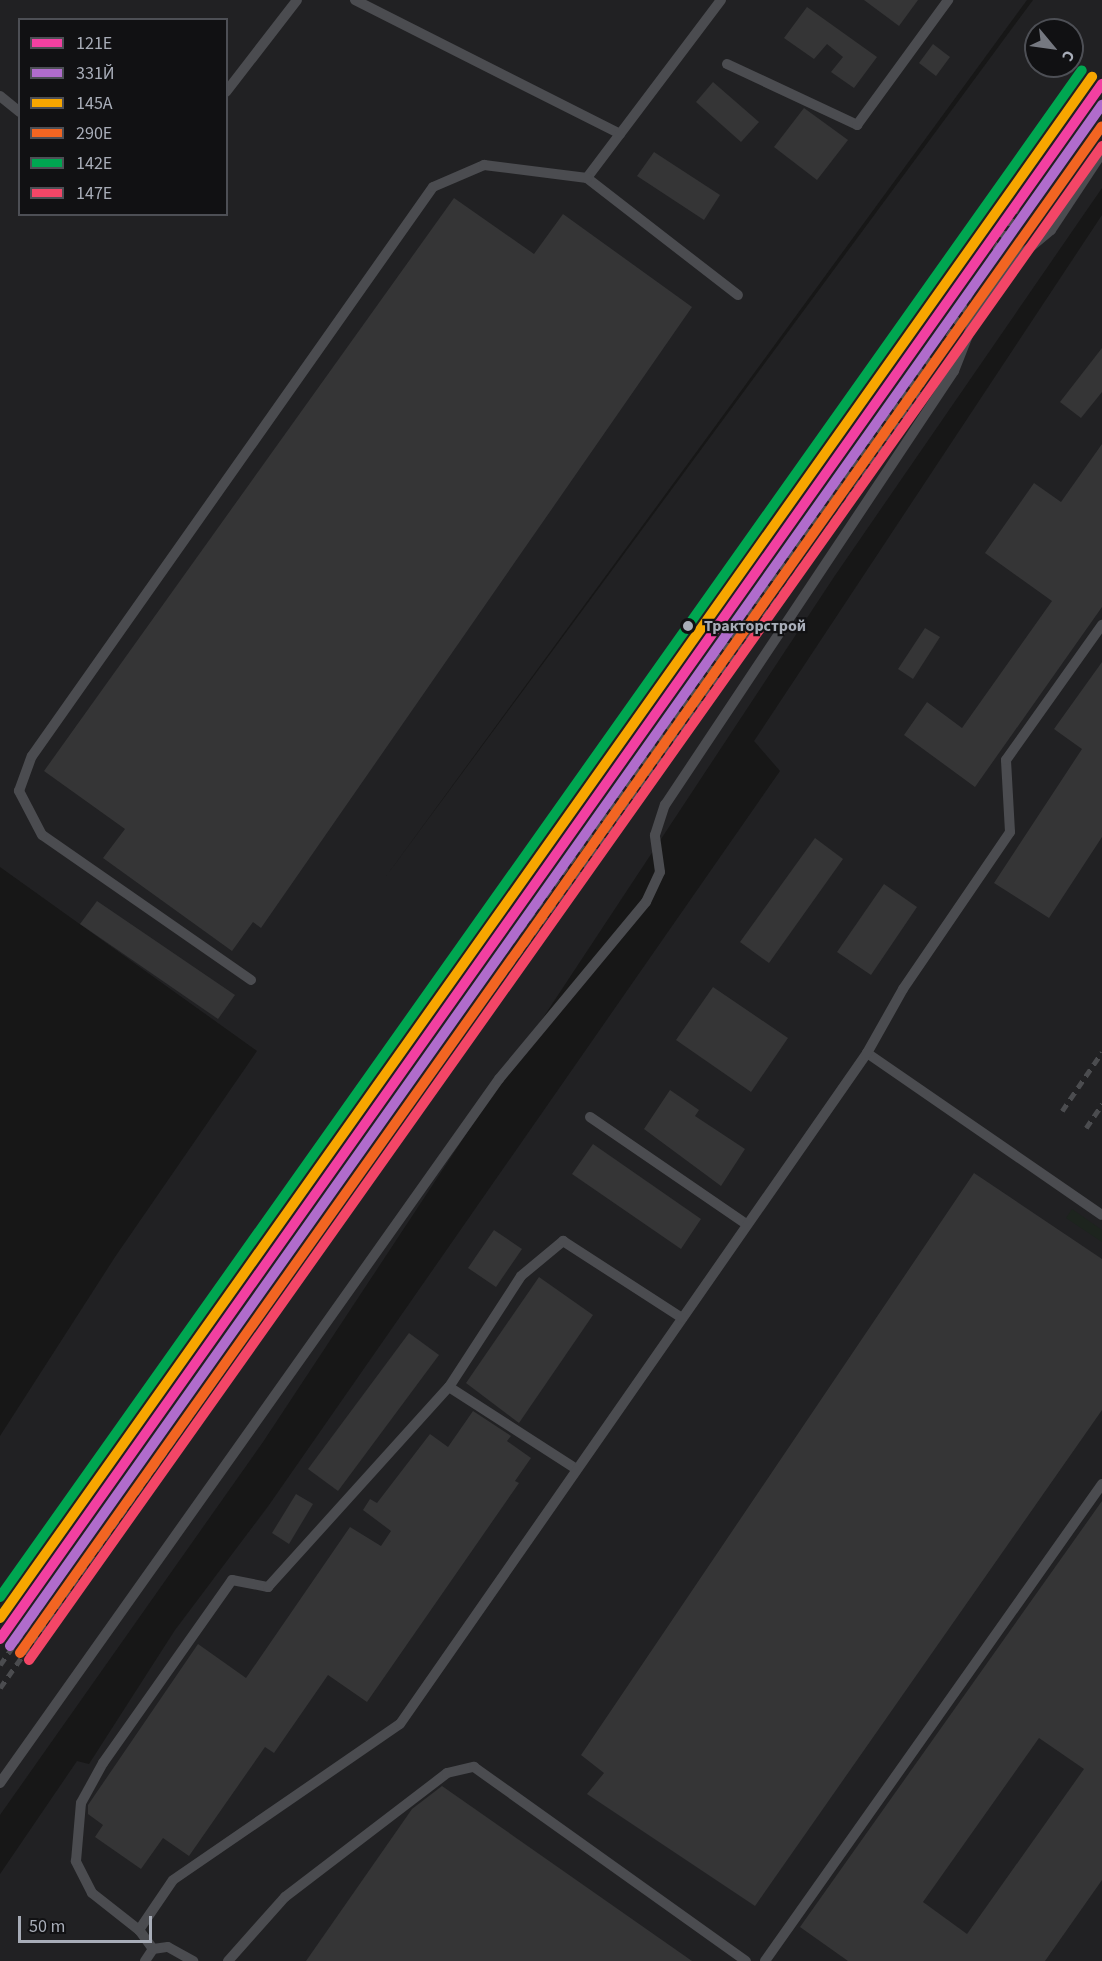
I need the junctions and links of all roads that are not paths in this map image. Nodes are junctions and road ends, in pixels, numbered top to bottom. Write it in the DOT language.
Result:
graph roads {
  1 [pos="297,0"];
  2 [pos="355,0"];
  3 [pos="721,0"];
  4 [pos="948,0"];
  5 [pos="727,64"];
  6 [pos="228,89"];
  7 [pos="0,96"];
  8 [pos="18,110"];
  9 [pos="620,134"];
  10 [pos="1102,153"];
  11 [pos="587,178"];
  12 [pos="738,295"];
  13 [pos="1102,625"];
  14 [pos="251,980"];
  15 [pos="867,1053"];
  16 [pos="591,1117"];
  17 [pos="1102,1215"];
  18 [pos="746,1224"];
  19 [pos="682,1318"];
  20 [pos="449,1387"];
  21 [pos="576,1469"];
  22 [pos="1102,1484"];
  23 [pos="0,1783"];
  24 [pos="139,1930"];
  25 [pos="153,1948"];
  26 [pos="145,1961"];
  27 [pos="193,1961"];
  28 [pos="228,1961"];
  29 [pos="746,1961"];
  30 [pos="765,1961"];
  1 -- 6 [label="lane"];
  2 -- 9 [label="lane"];
  3 -- 9 [label="lane"];
  4 -- 5 [label="lane"];
  7 -- 8 [label="lane"];
  9 -- 11 [label="lane"];
  10 -- 23 [label="lane"];
  11 -- 12 [label="lane"];
  11 -- 14 [label="lane"];
  13 -- 15 [label="lane"];
  15 -- 17 [label="lane"];
  15 -- 18 [label="lane"];
  16 -- 18 [label="lane"];
  18 -- 19 [label="lane"];
  19 -- 20 [label="lane"];
  19 -- 21 [label="lane"];
  20 -- 21 [label="lane"];
  20 -- 24 [label="lane"];
  21 -- 24 [label="lane"];
  22 -- 30 [label="lane"];
  24 -- 25 [label="lane"];
  25 -- 26 [label="lane"];
  25 -- 27 [label="lane"];
  28 -- 29 [label="lane"];
}
